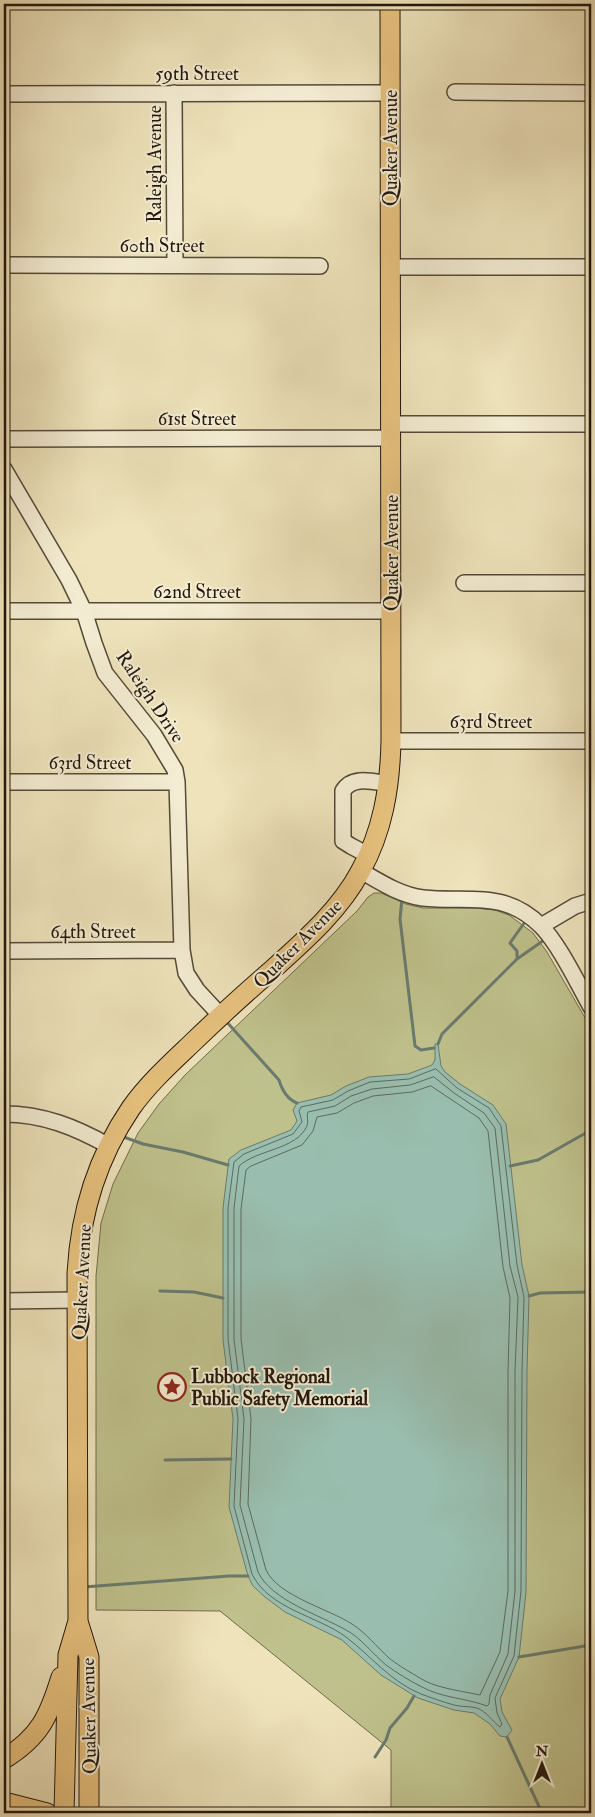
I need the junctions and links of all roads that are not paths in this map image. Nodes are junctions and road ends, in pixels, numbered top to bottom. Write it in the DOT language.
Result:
graph roads {
  1 [pos="390,4"];
  2 [pos="455,92"];
  3 [pos="591,92"];
  4 [pos="174,93"];
  5 [pos="390,93"];
  6 [pos="4,94"];
  7 [pos="4,265"];
  8 [pos="175,265"];
  9 [pos="320,266"];
  10 [pos="390,267"];
  11 [pos="591,267"];
  12 [pos="591,424"];
  13 [pos="391,431"];
  14 [pos="4,439"];
  15 [pos="4,469"];
  16 [pos="464,583"];
  17 [pos="591,583"];
  18 [pos="4,611"];
  19 [pos="84,611"];
  20 [pos="391,611"];
  21 [pos="591,740"];
  22 [pos="391,741"];
  23 [pos="4,782"];
  24 [pos="177,782"];
  25 [pos="389,784"];
  26 [pos="364,863"];
  27 [pos="591,901"];
  28 [pos="541,926"];
  29 [pos="182,950"];
  30 [pos="4,951"];
  31 [pos="591,1007"];
  32 [pos="221,1016"];
  33 [pos="4,1114"];
  34 [pos="109,1146"];
  35 [pos="77,1300"];
  36 [pos="4,1301"];
  37 [pos="78,1621"];
  38 [pos="68,1655"];
  39 [pos="4,1759"];
  40 [pos="16,1807"];
  41 [pos="47,1813"];
  42 [pos="64,1813"];
  43 [pos="89,1813"];
  1 -- 5 [label="main road, Quaker Avenue"];
  2 -- 3 [label="street"];
  4 -- 5 [label="street, 59th Street"];
  4 -- 6 [label="street, 59th Street"];
  4 -- 8 [label="street, Raleigh Avenue"];
  5 -- 10 [label="main road, Quaker Avenue"];
  7 -- 8 [label="street, 60th Street"];
  8 -- 9 [label="street, 60th Street"];
  10 -- 11 [label="street"];
  10 -- 13 [label="main road, Quaker Avenue"];
  12 -- 13 [label="street, 61st Street"];
  13 -- 14 [label="street, 61st Street"];
  13 -- 20 [label="main road, Quaker Avenue"];
  15 -- 19 [label="street, Raleigh Drive"];
  16 -- 17 [label="street"];
  18 -- 19 [label="street, 62nd Street"];
  19 -- 20 [label="street, 62nd Street"];
  19 -- 24 [label="street, Raleigh Drive"];
  20 -- 22 [label="main road, Quaker Avenue"];
  21 -- 22 [label="street, 63rd Street"];
  22 -- 25 [label="main road, Quaker Avenue"];
  23 -- 24 [label="street, 63rd Street"];
  24 -- 29 [label="street, Raleigh Drive"];
  25 -- 26 [label="main road, Quaker Avenue"];
  25 -- 26 [label="street"];
  26 -- 28 [label="street"];
  26 -- 32 [label="main road, Quaker Avenue"];
  27 -- 28 [label="street"];
  28 -- 31 [label="street"];
  29 -- 30 [label="street, 64th Street"];
  29 -- 32 [label="street, Raleigh Drive"];
  32 -- 34 [label="main road, Quaker Avenue"];
  33 -- 34 [label="street"];
  34 -- 35 [label="main road, Quaker Avenue"];
  35 -- 36 [label="street"];
  35 -- 37 [label="main road, Quaker Avenue"];
  37 -- 38 [label="main road, Quaker Avenue"];
  37 -- 43 [label="main road, Quaker Avenue"];
  38 -- 39 [label="main road"];
  38 -- 42 [label="main road, Quaker Avenue"];
  40 -- 41 [label="main road"];
}
